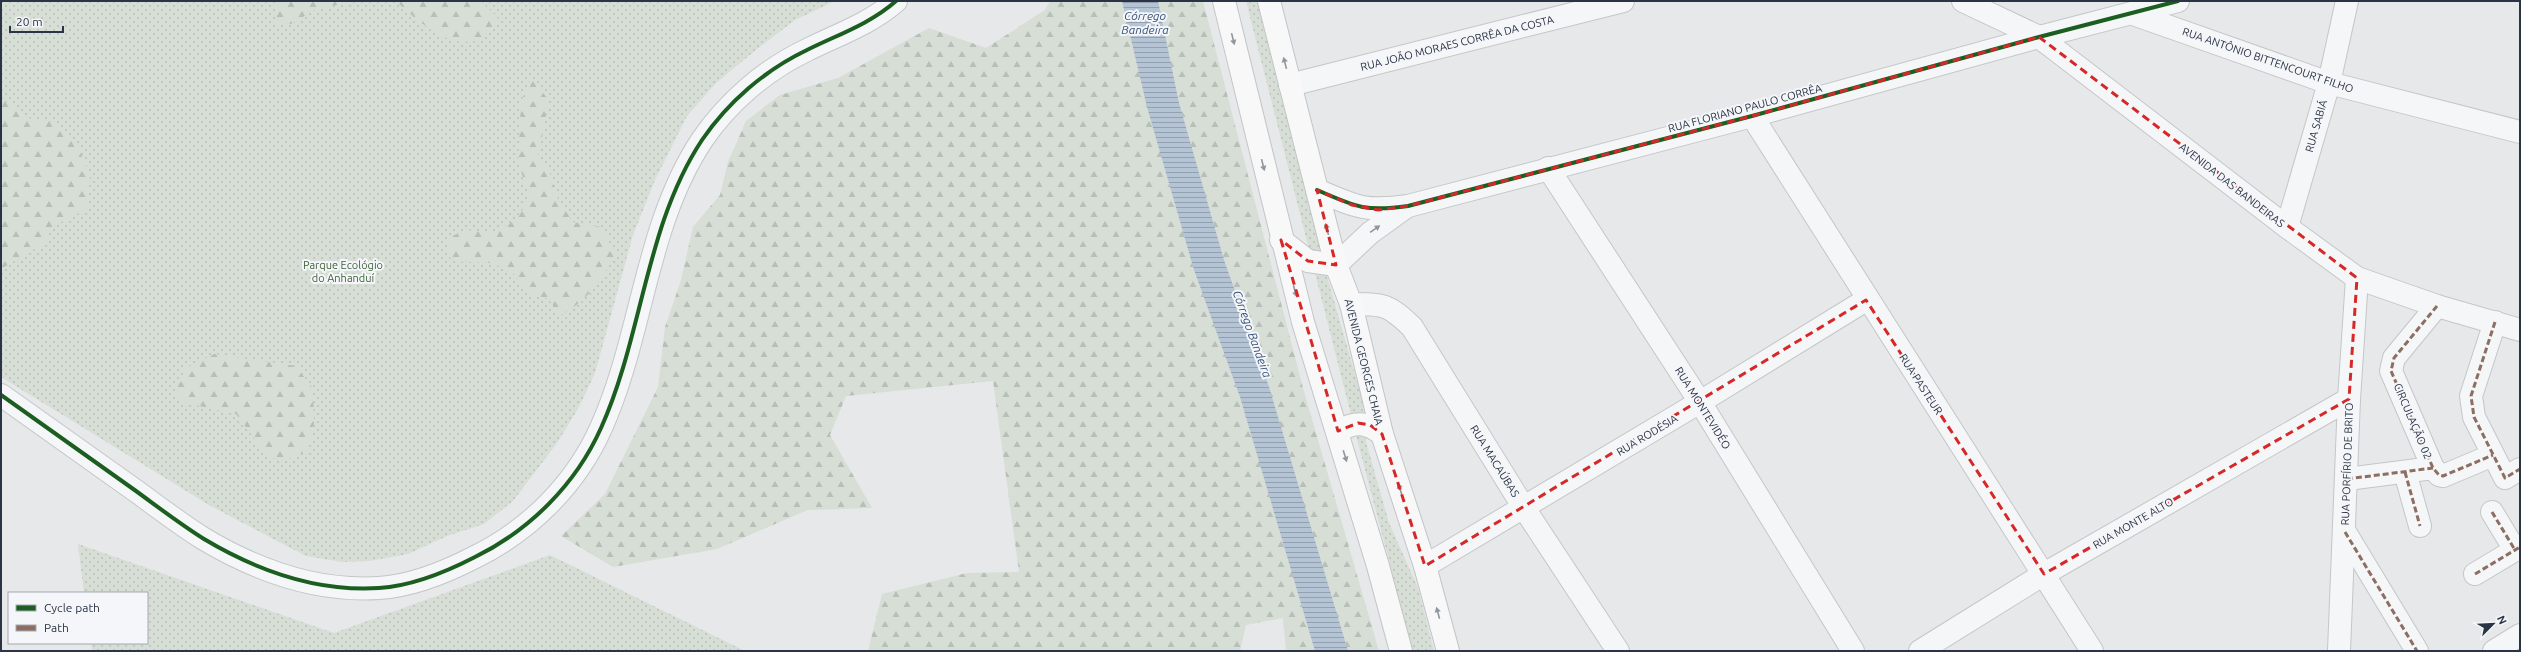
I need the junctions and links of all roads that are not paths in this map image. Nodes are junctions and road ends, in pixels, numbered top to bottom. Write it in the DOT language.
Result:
graph roads {
  1 [pos="896,1"];
  2 [pos="1224,1"];
  3 [pos="1269,1"];
  4 [pos="1624,1"];
  5 [pos="1963,1"];
  6 [pos="2178,1"];
  7 [pos="2347,1"];
  8 [pos="2133,14"];
  9 [pos="2039,37"];
  10 [pos="2329,83"];
  11 [pos="1290,85"];
  12 [pos="1752,116"];
  13 [pos="2520,132"];
  14 [pos="1548,168"];
  15 [pos="1317,190"];
  16 [pos="1408,206"];
  17 [pos="2286,227"];
  18 [pos="1281,240"];
  19 [pos="1336,265"];
  20 [pos="2357,278"];
  21 [pos="1866,300"];
  22 [pos="1351,304"];
  23 [pos="2437,306"];
  24 [pos="2495,322"];
  25 [pos="2520,330"];
  26 [pos="1,395"];
  27 [pos="2349,399"];
  28 [pos="1700,402"];
  29 [pos="1338,431"];
  30 [pos="1382,434"];
  31 [pos="2494,455"];
  32 [pos="2405,472"];
  33 [pos="2436,472"];
  34 [pos="2512,473"];
  35 [pos="2347,479"];
  36 [pos="1524,508"];
  37 [pos="2492,512"];
  38 [pos="2420,526"];
  39 [pos="2345,532"];
  40 [pos="2517,548"];
  41 [pos="1425,566"];
  42 [pos="2044,574"];
  43 [pos="2474,574"];
  44 [pos="2520,635"];
  45 [pos="1401,651"];
  46 [pos="1448,651"];
  47 [pos="1618,651"];
  48 [pos="1853,651"];
  49 [pos="1920,651"];
  50 [pos="2092,651"];
  51 [pos="2339,651"];
  52 [pos="2417,651"];
  53 [pos="2494,651"];
  1 -- 26 [label="street"];
  2 -- 18 [label="main road, one-way"];
  11 -- 3 [label="main road, AVENIDA GEORGES CHAIA, one-way"];
  4 -- 11 [label="street, RUA JOÃO MORAES CORRÊA DA COSTA"];
  5 -- 9 [label="street, AVENIDA DAS BANDEIRAS"];
  6 -- 8 [label="street, RUA FLORIANO PAULO CORRÊA"];
  7 -- 10 [label="street, RUA SABIÁ"];
  8 -- 9 [label="street, RUA FLORIANO PAULO CORRÊA"];
  8 -- 10 [label="street, RUA ANTÔNIO BITTENCOURT FILHO"];
  9 -- 12 [label="street, RUA FLORIANO PAULO CORRÊA"];
  9 -- 17 [label="street, AVENIDA DAS BANDEIRAS"];
  10 -- 13 [label="street, RUA ANTÔNIO BITTENCOURT FILHO"];
  10 -- 17 [label="street, RUA SABIÁ"];
  11 -- 15 [label="main road, AVENIDA GEORGES CHAIA"];
  12 -- 14 [label="street, RUA FLORIANO PAULO CORRÊA"];
  12 -- 21 [label="street, RUA PASTEUR"];
  14 -- 16 [label="street, RUA FLORIANO PAULO CORRÊA"];
  14 -- 28 [label="street, RUA MONTEVIDÉO"];
  15 -- 16 [label="street, RUA FLORIANO PAULO CORRÊA"];
  19 -- 15 [label="main road, AVENIDA GEORGES CHAIA, one-way"];
  19 -- 16 [label="street, one-way"];
  17 -- 20 [label="street, AVENIDA DAS BANDEIRAS"];
  18 -- 19 [label="main road"];
  18 -- 29 [label="main road, one-way"];
  19 -- 22 [label="main road, AVENIDA GEORGES CHAIA"];
  20 -- 23 [label="street, AVENIDA DAS BANDEIRAS"];
  20 -- 27 [label="street, RUA PORFÍRIO DE BRITO"];
  21 -- 28 [label="street, RUA RODÉSIA"];
  21 -- 42 [label="street, RUA PASTEUR"];
  22 -- 30 [label="main road, AVENIDA GEORGES CHAIA"];
  22 -- 36 [label="street, RUA MACAÚBAS"];
  23 -- 24 [label="street, AVENIDA DAS BANDEIRAS"];
  23 -- 33 [label="street, CIRCULAÇÃO 02"];
  24 -- 25 [label="street, AVENIDA DAS BANDEIRAS"];
  24 -- 31 [label="street"];
  27 -- 35 [label="street, RUA PORFÍRIO DE BRITO"];
  27 -- 42 [label="street, RUA MONTE ALTO"];
  28 -- 36 [label="street, RUA RODÉSIA"];
  28 -- 48 [label="street, RUA MONTEVIDÉO"];
  29 -- 30 [label="main road"];
  29 -- 45 [label="main road, one-way"];
  41 -- 30 [label="main road, AVENIDA GEORGES CHAIA, one-way"];
  31 -- 33 [label="street"];
  31 -- 34 [label="street"];
  32 -- 33 [label="street"];
  32 -- 35 [label="street"];
  32 -- 38 [label="street"];
  35 -- 39 [label="street, RUA PORFÍRIO DE BRITO"];
  36 -- 41 [label="street, RUA RODÉSIA"];
  36 -- 47 [label="street, RUA MACAÚBAS"];
  37 -- 40 [label="street"];
  39 -- 51 [label="street, RUA PORFÍRIO DE BRITO"];
  39 -- 52 [label="street"];
  40 -- 43 [label="street"];
  46 -- 41 [label="main road, AVENIDA GEORGES CHAIA, one-way"];
  42 -- 49 [label="street, RUA MONTE ALTO"];
  42 -- 50 [label="street, RUA PASTEUR"];
  44 -- 53 [label="street"];
}
